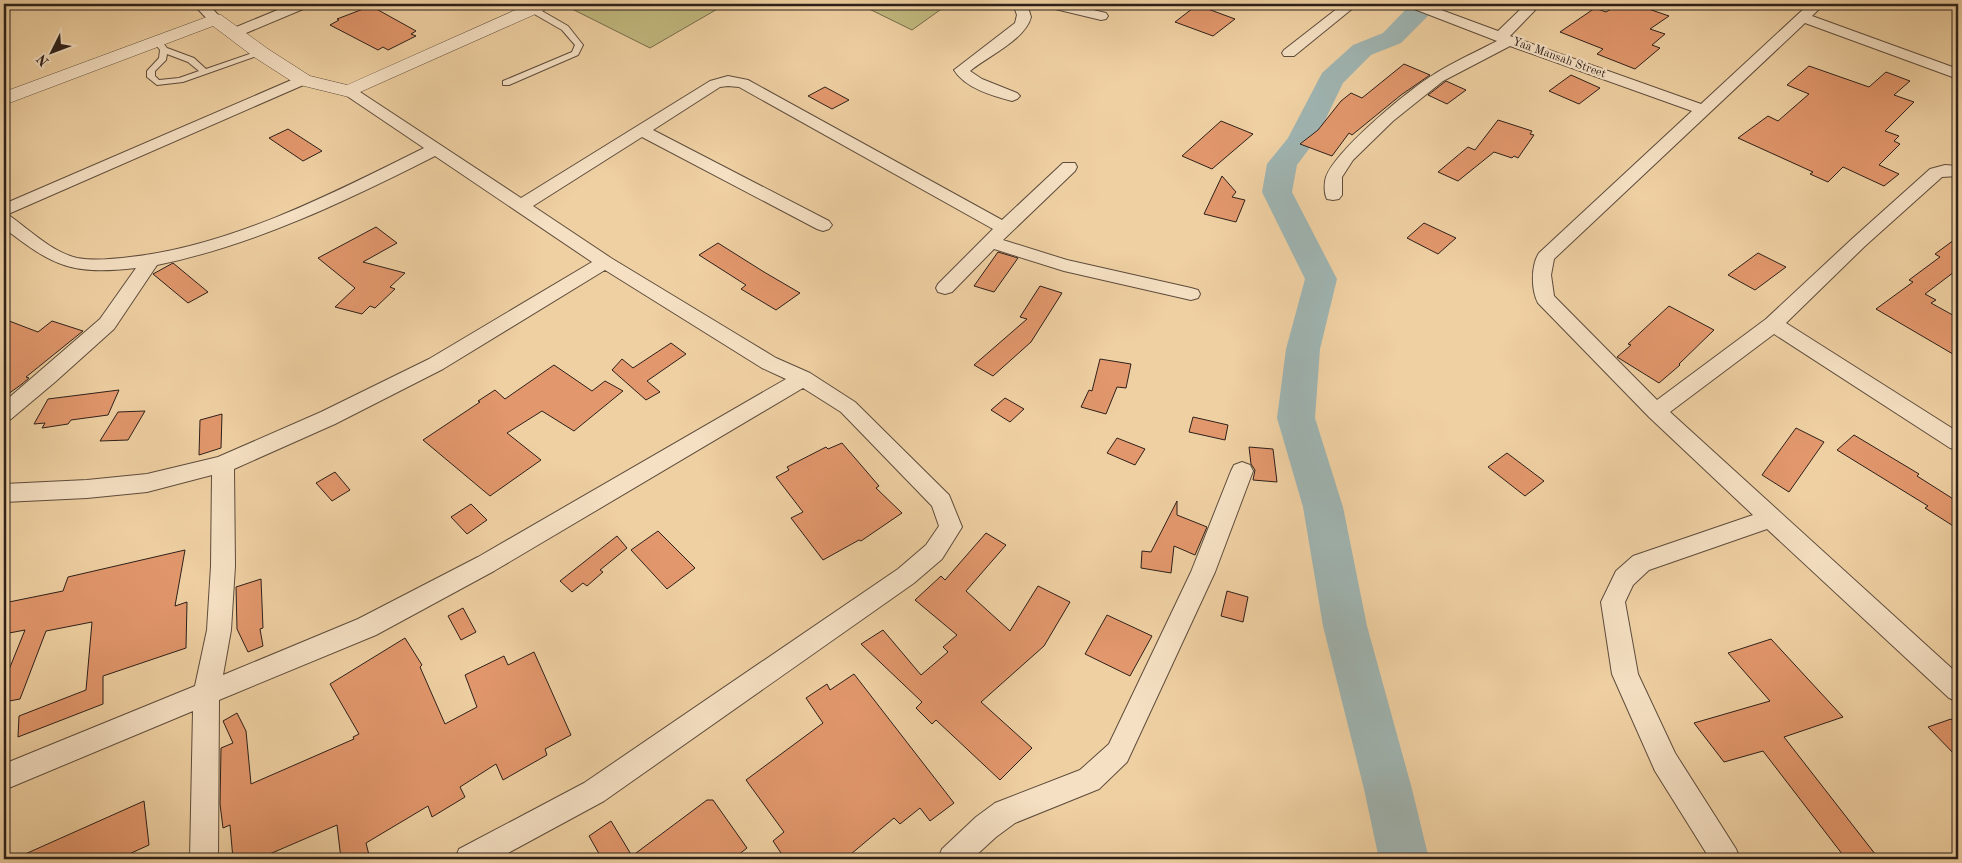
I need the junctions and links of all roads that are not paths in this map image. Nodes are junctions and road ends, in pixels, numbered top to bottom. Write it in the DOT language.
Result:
graph roads {
  1 [pos="200,4"];
  2 [pos="304,4"];
  3 [pos="1020,4"];
  4 [pos="1052,4"];
  5 [pos="1351,4"];
  6 [pos="1414,4"];
  7 [pos="1534,4"];
  8 [pos="1817,4"];
  9 [pos="537,6"];
  10 [pos="1101,16"];
  11 [pos="1801,17"];
  12 [pos="215,19"];
  13 [pos="234,34"];
  14 [pos="1505,38"];
  15 [pos="160,45"];
  16 [pos="261,53"];
  17 [pos="1289,53"];
  18 [pos="206,72"];
  19 [pos="1958,74"];
  20 [pos="303,80"];
  21 [pos="506,83"];
  22 [pos="349,92"];
  23 [pos="1012,96"];
  24 [pos="4,99"];
  25 [pos="1704,110"];
  26 [pos="641,130"];
  27 [pos="437,148"];
  28 [pos="1069,167"];
  29 [pos="1958,172"];
  30 [pos="1333,195"];
  31 [pos="521,206"];
  32 [pos="4,210"];
  33 [pos="4,220"];
  34 [pos="823,225"];
  35 [pos="1004,228"];
  36 [pos="991,242"];
  37 [pos="150,261"];
  38 [pos="605,262"];
  39 [pos="945,288"];
  40 [pos="1191,294"];
  41 [pos="1773,324"];
  42 [pos="803,378"];
  43 [pos="1656,412"];
  44 [pos="4,413"];
  45 [pos="1958,442"];
  46 [pos="223,464"];
  47 [pos="1242,471"];
  48 [pos="4,493"];
  49 [pos="1771,518"];
  50 [pos="1958,690"];
  51 [pos="206,694"];
  52 [pos="4,777"];
  53 [pos="204,859"];
  54 [pos="469,859"];
  55 [pos="952,859"];
  56 [pos="1726,859"];
  1 -- 12 [label="street"];
  2 -- 13 [label="street"];
  3 -- 23 [label="street"];
  4 -- 10 [label="street"];
  5 -- 17 [label="street"];
  6 -- 14 [label="street, Yaa Mansah Street"];
  7 -- 14 [label="street"];
  8 -- 11 [label="street"];
  9 -- 21 [label="lane"];
  9 -- 22 [label="street"];
  11 -- 19 [label="street"];
  11 -- 25 [label="street"];
  12 -- 13 [label="street"];
  12 -- 15 [label="street"];
  13 -- 16 [label="street"];
  14 -- 25 [label="street, Yaa Mansah Street"];
  14 -- 30 [label="street"];
  15 -- 18 [label="lane"];
  15 -- 18 [label="lane"];
  15 -- 24 [label="street"];
  16 -- 18 [label="lane"];
  16 -- 20 [label="street"];
  20 -- 22 [label="street"];
  20 -- 32 [label="street"];
  22 -- 27 [label="street"];
  25 -- 43 [label="street"];
  26 -- 31 [label="street"];
  26 -- 34 [label="street"];
  26 -- 35 [label="street"];
  27 -- 31 [label="street"];
  27 -- 37 [label="street"];
  28 -- 35 [label="street"];
  29 -- 41 [label="street"];
  31 -- 38 [label="street"];
  33 -- 37 [label="street"];
  35 -- 36 [label="street"];
  36 -- 39 [label="street"];
  36 -- 40 [label="street"];
  37 -- 44 [label="street"];
  38 -- 42 [label="street"];
  38 -- 46 [label="street"];
  41 -- 43 [label="street"];
  41 -- 45 [label="street"];
  42 -- 51 [label="street"];
  42 -- 54 [label="street"];
  43 -- 49 [label="street"];
  46 -- 48 [label="street"];
  46 -- 51 [label="street"];
  47 -- 55 [label="street"];
  49 -- 50 [label="street"];
  49 -- 56 [label="street"];
  51 -- 52 [label="street"];
  51 -- 53 [label="street"];
}
